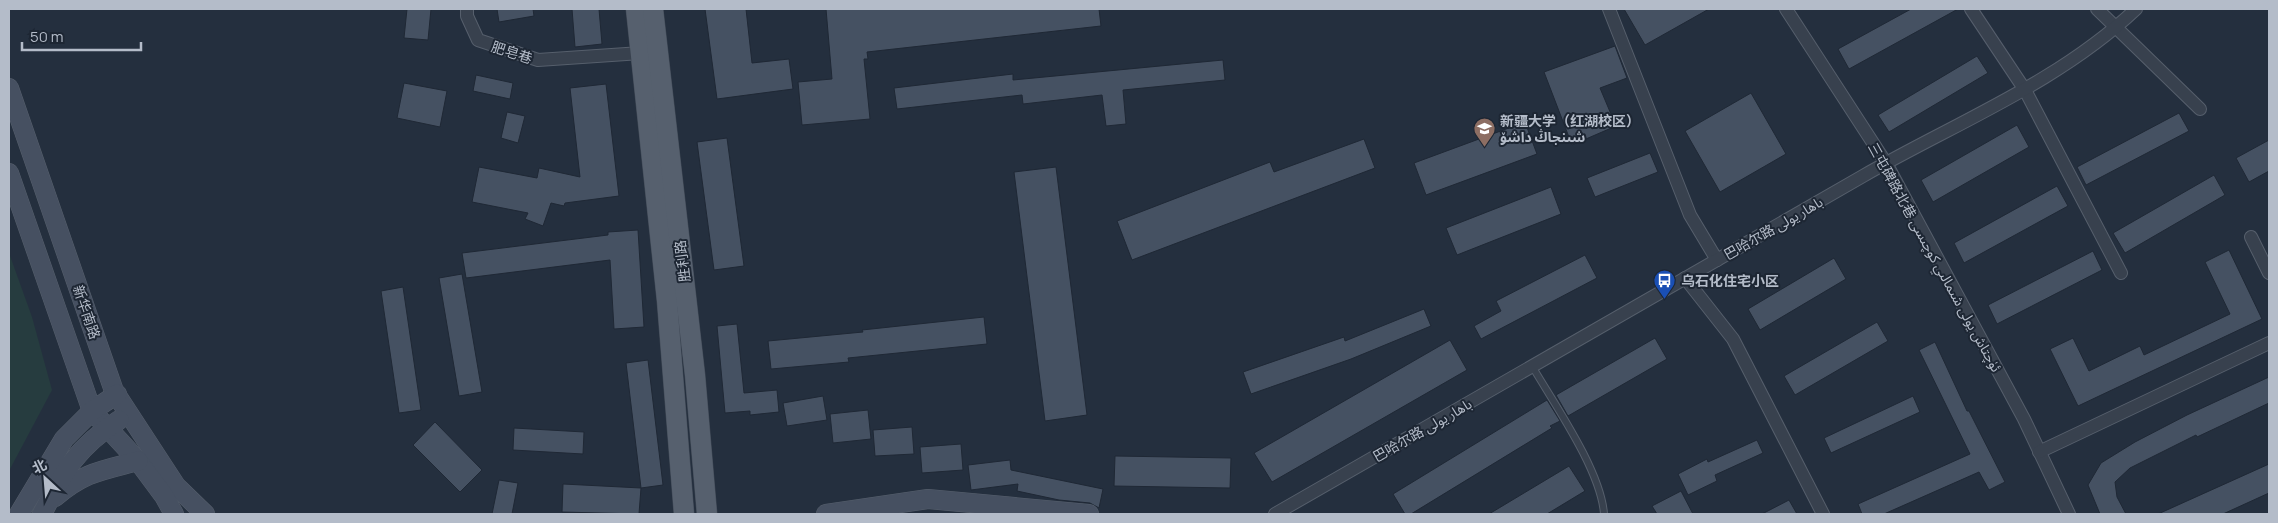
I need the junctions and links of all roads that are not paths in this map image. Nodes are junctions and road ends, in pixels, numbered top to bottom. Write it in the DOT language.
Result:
graph roads {
  1 [pos="467,9"];
  2 [pos="636,9"];
  3 [pos="653,9"];
  4 [pos="1610,9"];
  5 [pos="1786,9"];
  6 [pos="1971,9"];
  7 [pos="2097,9"];
  8 [pos="2136,9"];
  9 [pos="2115,29"];
  10 [pos="641,53"];
  11 [pos="9,88"];
  12 [pos="2025,90"];
  13 [pos="2200,109"];
  14 [pos="1886,163"];
  15 [pos="9,174"];
  16 [pos="2251,237"];
  17 [pos="1717,260"];
  18 [pos="2122,273"];
  19 [pos="2269,273"];
  20 [pos="1685,278"];
  21 [pos="2269,343"];
  22 [pos="1532,366"];
  23 [pos="117,394"];
  24 [pos="92,410"];
  25 [pos="129,413"];
  26 [pos="108,427"];
  27 [pos="2039,452"];
  28 [pos="138,461"];
  29 [pos="164,496"];
  30 [pos="45,509"];
  31 [pos="19,514"];
  32 [pos="174,514"];
  33 [pos="180,514"];
  34 [pos="206,514"];
  35 [pos="684,514"];
  36 [pos="707,514"];
  37 [pos="826,514"];
  38 [pos="1089,514"];
  39 [pos="1275,514"];
  40 [pos="1604,514"];
  41 [pos="1823,514"];
  42 [pos="2069,514"];
  1 -- 10 [label="street, 肥皂巷"];
  2 -- 10 [label="main road, 胜利路"];
  3 -- 36 [label="main road, 胜利路"];
  4 -- 17 [label="street"];
  5 -- 14 [label="street, 三屯碑路北巷 ئۈچتاش يولى شىمالىي كوچىسى"];
  6 -- 12 [label="street"];
  7 -- 9 [label="street"];
  8 -- 9 [label="street, 巴哈尔路 باھار يولى"];
  9 -- 12 [label="street, 巴哈尔路 باھار يولى"];
  9 -- 13 [label="street"];
  10 -- 35 [label="main road, 胜利路"];
  11 -- 23 [label="main road, 新华南路"];
  12 -- 14 [label="street, 巴哈尔路 باھار يولى"];
  12 -- 18 [label="street"];
  14 -- 17 [label="street, 巴哈尔路 باھار يولى"];
  14 -- 27 [label="street, 三屯碑路北巷 ئۈچتاش يولى شىمالىي كوچىسى"];
  15 -- 24 [label="main road, 新华南路"];
  16 -- 19 [label="street"];
  17 -- 20 [label="street, 巴哈尔路 باھار يولى"];
  20 -- 22 [label="street, 巴哈尔路 باھار يولى"];
  20 -- 41 [label="street"];
  21 -- 27 [label="street"];
  22 -- 39 [label="street, 巴哈尔路 باھار يولى"];
  22 -- 40 [label="lane"];
  23 -- 24 [label="main road"];
  23 -- 25 [label="main road, 新华南路"];
  24 -- 26 [label="main road, 新华南路"];
  24 -- 31 [label="main road"];
  25 -- 26 [label="main road"];
  25 -- 34 [label="main road, 新华南路"];
  26 -- 28 [label="main road, 新华南路"];
  26 -- 30 [label="main road"];
  27 -- 42 [label="street, 三屯碑路北巷 ئۈچتاش يولى شىمالىي كوچىسى"];
  28 -- 29 [label="main road, 新华南路"];
  28 -- 30 [label="main road"];
  29 -- 32 [label="main road, 新华南路"];
  29 -- 33 [label="main road"];
  37 -- 38 [label="main road"];
}
